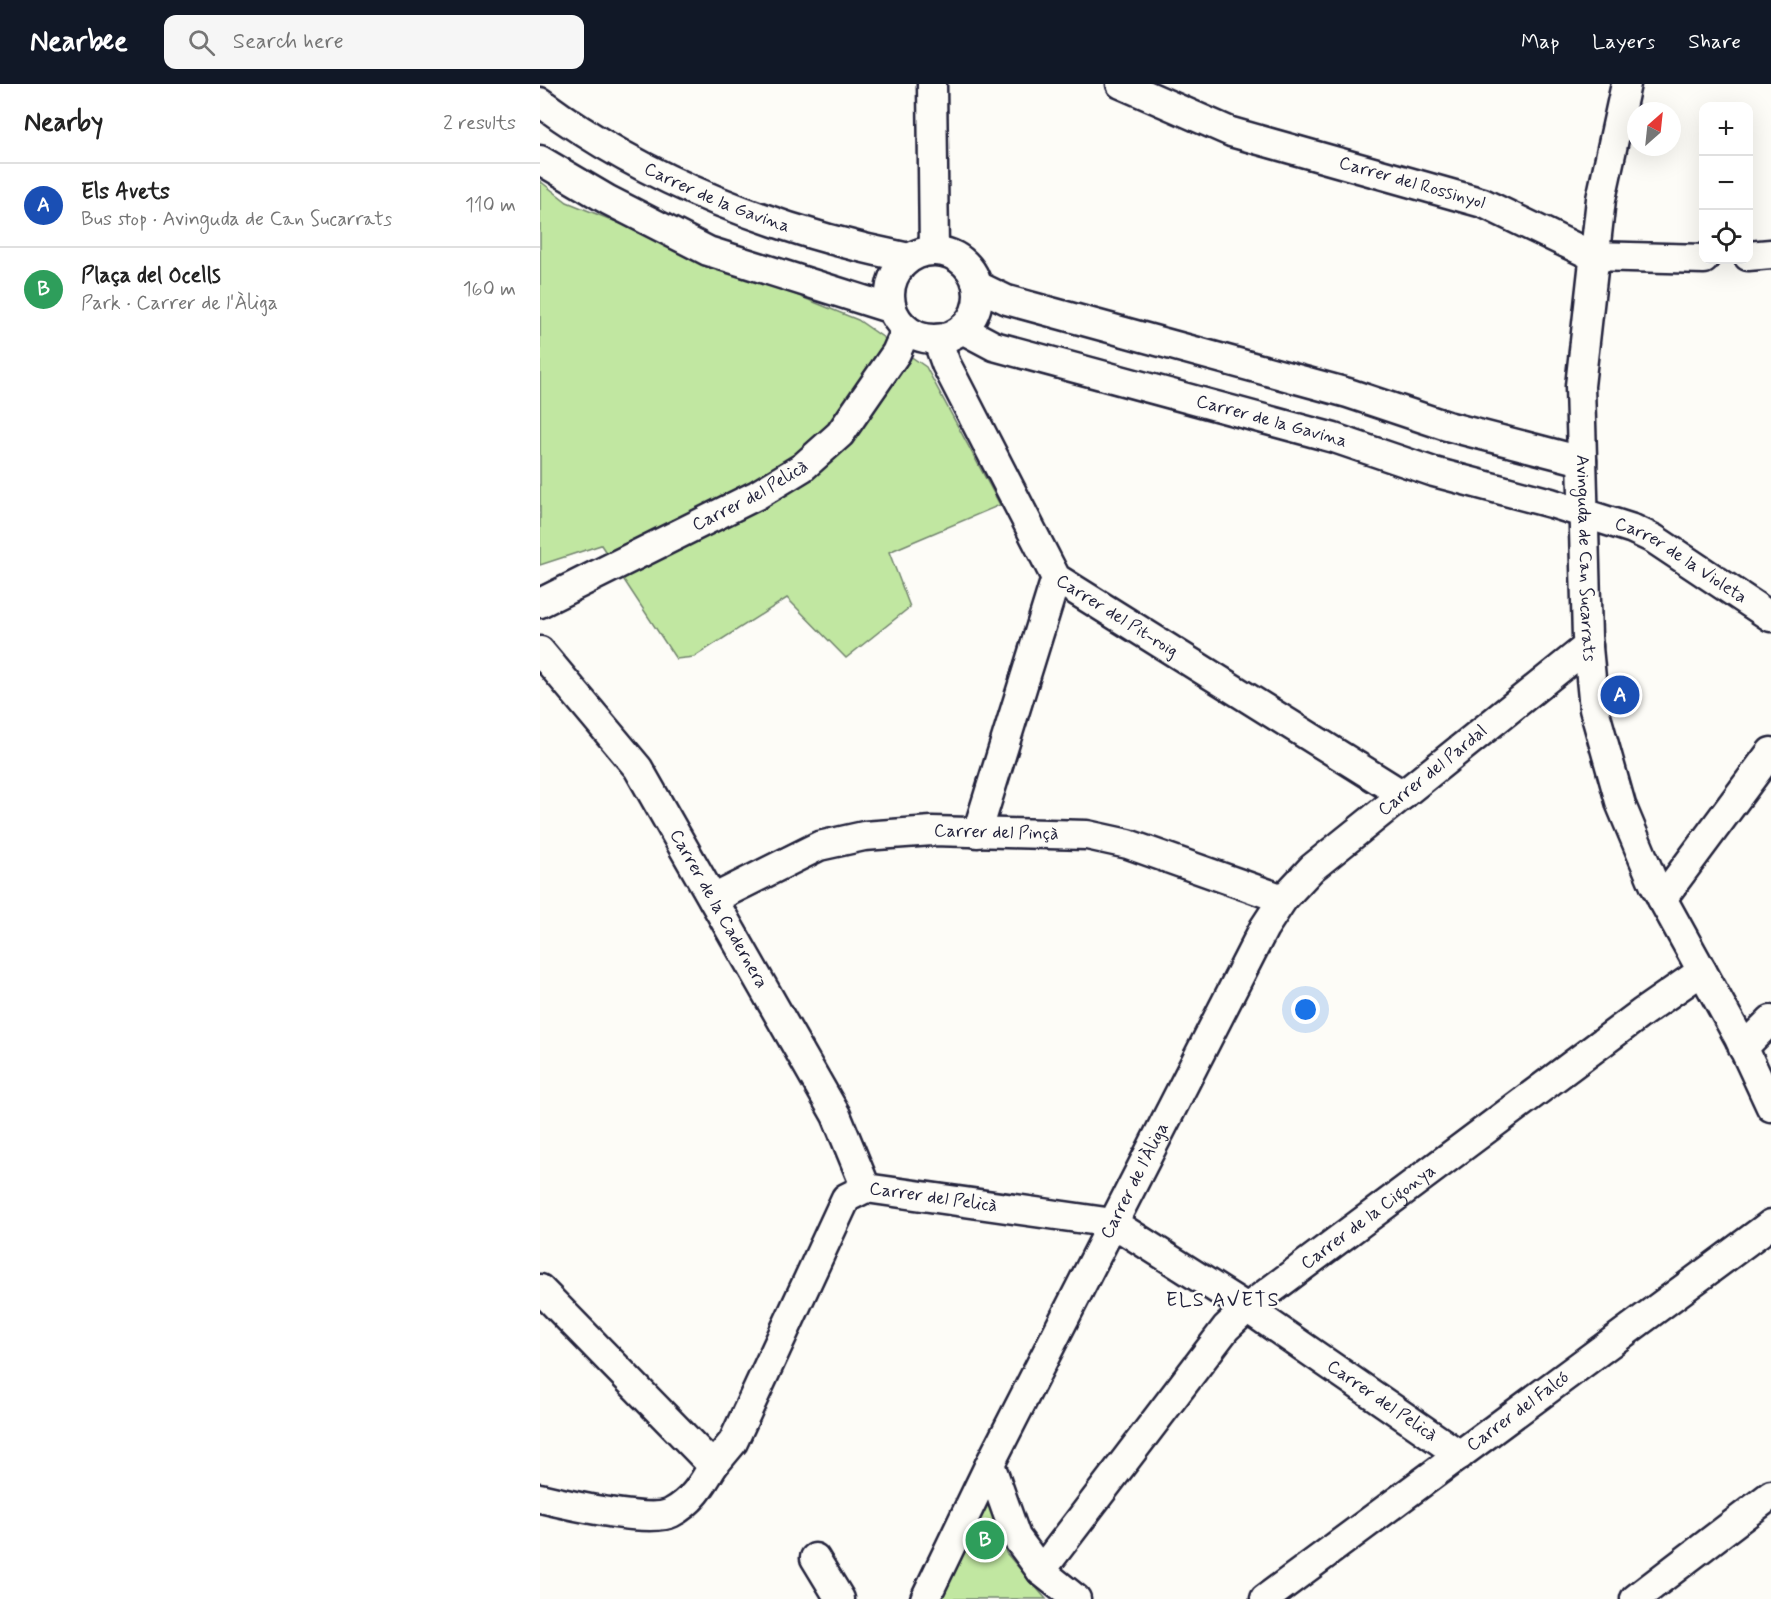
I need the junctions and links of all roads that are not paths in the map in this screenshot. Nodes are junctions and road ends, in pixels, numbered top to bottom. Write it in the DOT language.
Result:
graph roads {
  1 [pos="932,84"];
  2 [pos="1121,84"];
  3 [pos="1626,84"];
  4 [pos="540,102"];
  5 [pos="540,160"];
  6 [pos="922,254"];
  7 [pos="1771,254"];
  8 [pos="1593,256"];
  9 [pos="1753,256"];
  10 [pos="1699,259"];
  11 [pos="978,286"];
  12 [pos="899,319"];
  13 [pos="950,334"];
  14 [pos="1582,461"];
  15 [pos="1583,514"];
  16 [pos="1056,578"];
  17 [pos="540,603"];
  18 [pos="1771,617"];
  19 [pos="1588,646"];
  20 [pos="540,651"];
  21 [pos="1771,753"];
  22 [pos="1403,795"];
  23 [pos="978,833"];
  24 [pos="713,899"];
  25 [pos="1283,899"];
  26 [pos="1662,899"];
  27 [pos="1702,971"];
  28 [pos="1771,1020"];
  29 [pos="1743,1048"];
  30 [pos="1771,1107"];
  31 [pos="866,1188"];
  32 [pos="1113,1223"];
  33 [pos="1771,1224"];
  34 [pos="540,1289"];
  35 [pos="1247,1308"];
  36 [pos="1460,1455"];
  37 [pos="990,1464"];
  38 [pos="713,1466"];
  39 [pos="1771,1495"];
  40 [pos="540,1498"];
  41 [pos="815,1558"];
  42 [pos="1041,1571"];
  43 [pos="840,1599"];
  44 [pos="925,1599"];
  45 [pos="1076,1599"];
  46 [pos="1266,1599"];
  47 [pos="1635,1599"];
  1 -- 6 [label="street"];
  2 -- 8 [label="street, Carrer del Rossinyol"];
  3 -- 8 [label="street, Avinguda de Can Sucarrats"];
  4 -- 6 [label="street, Carrer de la Gavina"];
  5 -- 12 [label="street"];
  6 -- 11 [label="street"];
  6 -- 12 [label="street"];
  7 -- 9 [label="street"];
  8 -- 10 [label="street, Carrer del Rossinyol"];
  8 -- 14 [label="street, Avinguda de Can Sucarrats"];
  11 -- 13 [label="street"];
  11 -- 14 [label="street"];
  12 -- 13 [label="street"];
  12 -- 17 [label="street, Carrer del Pelicà"];
  13 -- 15 [label="street, Carrer de la Gavina"];
  13 -- 16 [label="street, Carrer del Pit-roig"];
  14 -- 15 [label="street, Avinguda de Can Sucarrats"];
  15 -- 18 [label="street, Carrer de la Violeta"];
  15 -- 19 [label="street, Avinguda de Can Sucarrats"];
  16 -- 22 [label="street, Carrer del Pit-roig"];
  16 -- 23 [label="street"];
  19 -- 22 [label="street, Carrer del Pardal"];
  19 -- 26 [label="street, Avinguda de Can Sucarrats"];
  20 -- 24 [label="street, Carrer de la Cadernera"];
  21 -- 26 [label="street"];
  22 -- 25 [label="street, Carrer del Pardal"];
  23 -- 24 [label="street, Carrer del Pinçà"];
  23 -- 25 [label="street, Carrer del Pinçà"];
  24 -- 31 [label="street, Carrer de la Cadernera"];
  25 -- 32 [label="street, Carrer de l'Àliga"];
  26 -- 27 [label="street, Avinguda de Can Sucarrats"];
  27 -- 29 [label="street, Avinguda de Can Sucarrats"];
  27 -- 35 [label="street, Carrer de la Cigonya"];
  28 -- 29 [label="street"];
  29 -- 30 [label="street, Avinguda de Can Sucarrats"];
  31 -- 32 [label="street, Carrer del Pelicà"];
  31 -- 38 [label="street, Carrer del Pelicà"];
  32 -- 35 [label="street, Carrer del Pelicà"];
  32 -- 37 [label="street, Carrer de l'Àliga"];
  33 -- 36 [label="street, Carrer del Falcó"];
  34 -- 38 [label="street"];
  35 -- 36 [label="street, Carrer del Pelicà"];
  35 -- 42 [label="street, Carrer de la Cigonya"];
  36 -- 46 [label="street, Carrer del Falcó"];
  37 -- 42 [label="street"];
  37 -- 44 [label="street, Carrer de l'Àliga"];
  38 -- 40 [label="street, Carrer del Pelicà"];
  39 -- 47 [label="street"];
  41 -- 43 [label="street"];
  42 -- 45 [label="street"];
}
